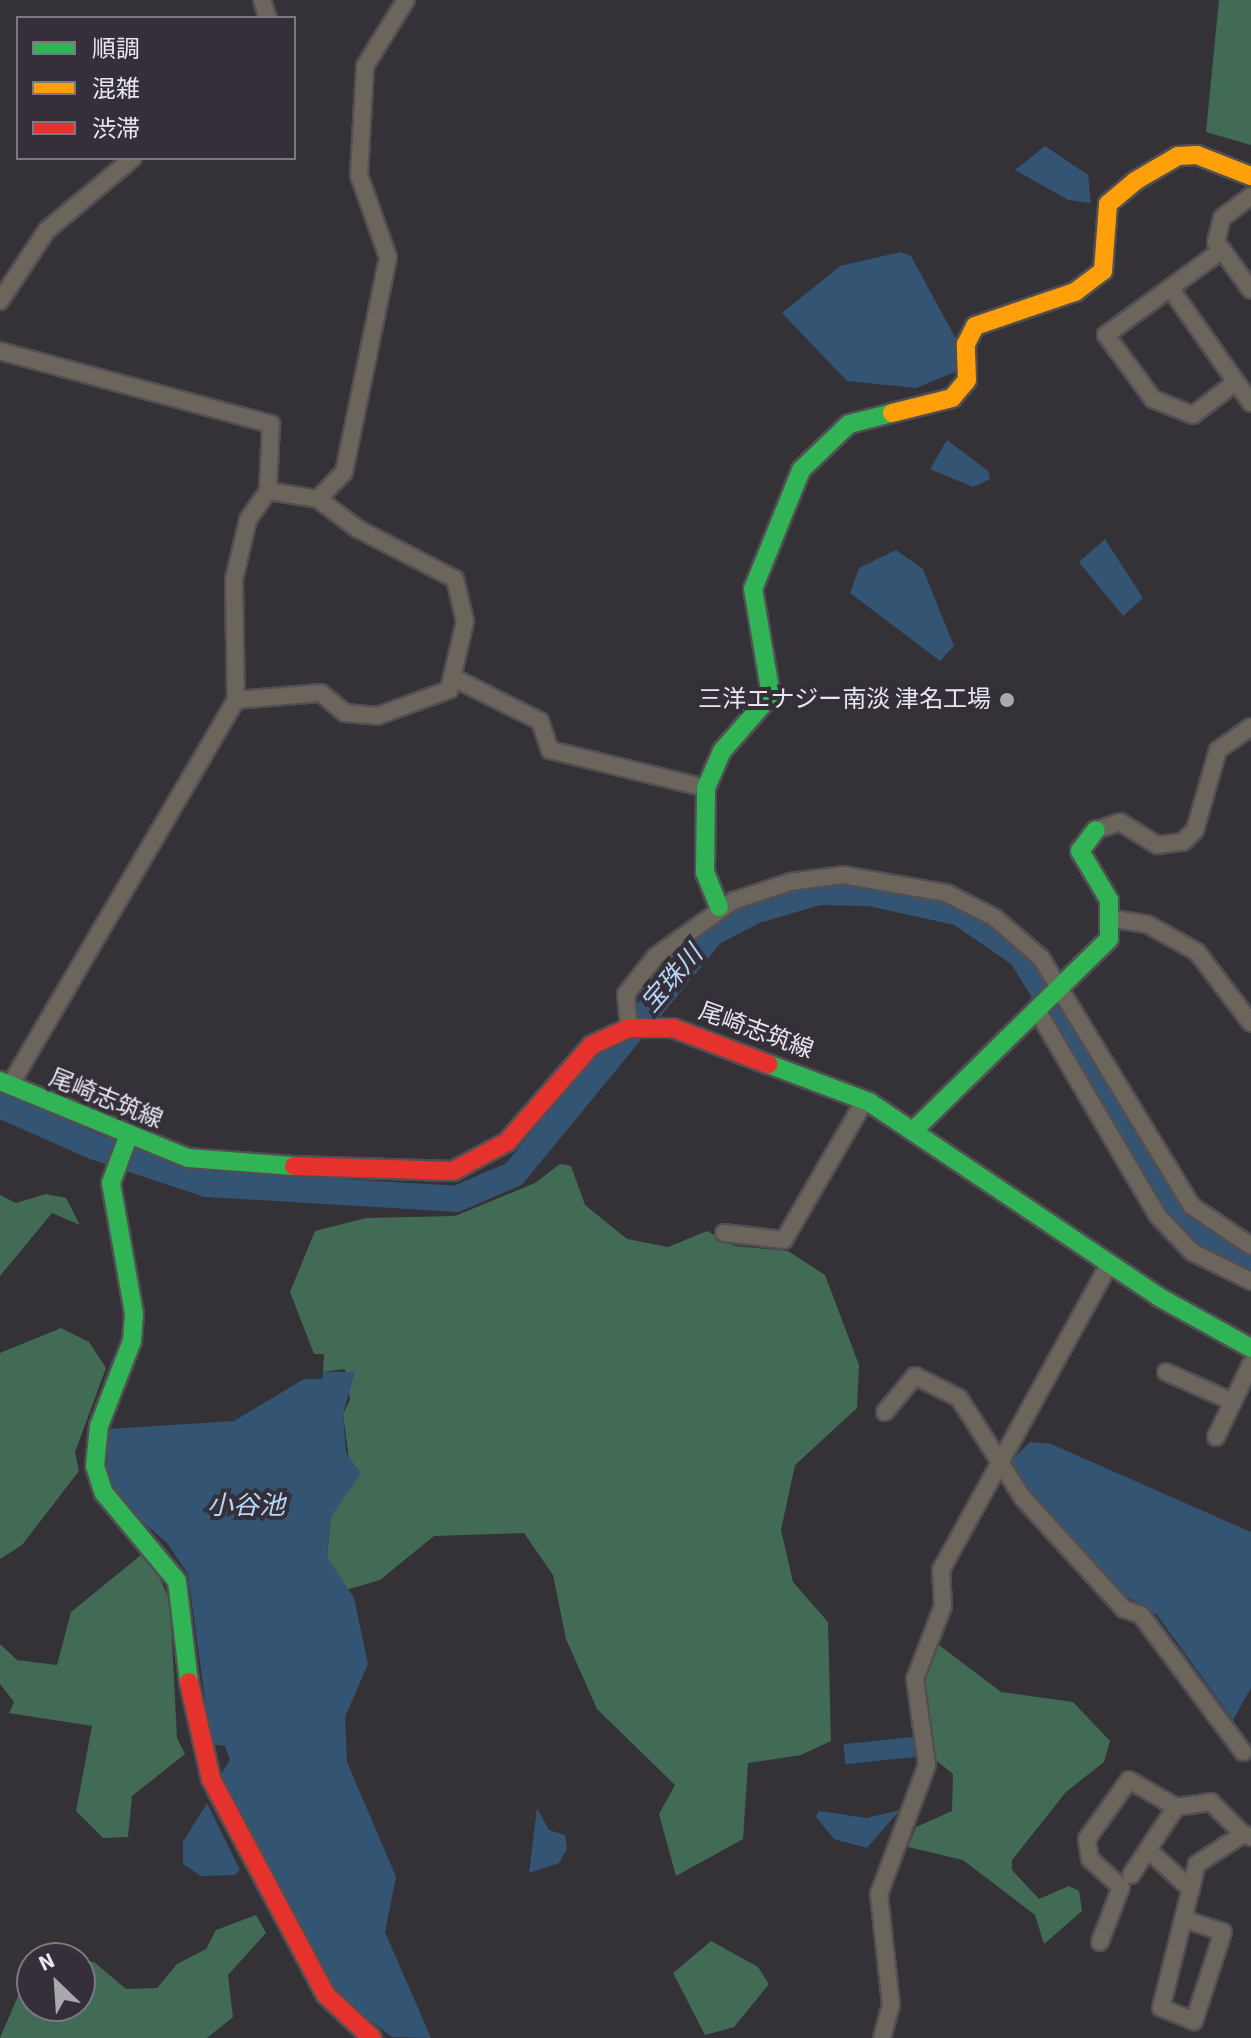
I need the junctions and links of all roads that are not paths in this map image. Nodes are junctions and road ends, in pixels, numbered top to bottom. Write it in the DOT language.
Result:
graph roads {
  1 [pos="406,0"];
  2 [pos="131,160"];
  3 [pos="1251,176"];
  4 [pos="1251,196"];
  5 [pos="1222,250"];
  6 [pos="1170,288"];
  7 [pos="1251,290"];
  8 [pos="0,301"];
  9 [pos="0,351"];
  10 [pos="1236,382"];
  11 [pos="1251,403"];
  12 [pos="268,491"];
  13 [pos="318,499"];
  14 [pos="452,677"];
  15 [pos="236,700"];
  16 [pos="1251,727"];
  17 [pos="706,788"];
  18 [pos="1096,830"];
  19 [pos="719,907"];
  20 [pos="1114,919"];
  21 [pos="1063,988"];
  22 [pos="1039,1009"];
  23 [pos="634,1021"];
  24 [pos="1251,1023"];
  25 [pos="1116,1080"];
  26 [pos="5,1083"];
  27 [pos="865,1100"];
  28 [pos="1098,1111"];
  29 [pos="914,1130"];
  30 [pos="126,1141"];
  31 [pos="724,1233"];
  32 [pos="1251,1246"];
  33 [pos="1110,1263"];
  34 [pos="1251,1281"];
  35 [pos="1251,1348"];
  36 [pos="1251,1364"];
  37 [pos="1166,1372"];
  38 [pos="1233,1402"];
  39 [pos="885,1412"];
  40 [pos="1216,1437"];
  41 [pos="1000,1462"];
  42 [pos="1243,1752"];
  43 [pos="1176,1807"];
  44 [pos="1247,1836"];
  45 [pos="1148,1850"];
  46 [pos="1131,1875"];
  47 [pos="1191,1889"];
  48 [pos="1183,1919"];
  49 [pos="1100,1942"];
  50 [pos="372,2038"];
  51 [pos="882,2038"];
  1 -- 13 [label="street"];
  2 -- 8 [label="street"];
  3 -- 17 [label="street"];
  4 -- 5 [label="street"];
  5 -- 6 [label="street"];
  5 -- 7 [label="street"];
  6 -- 10 [label="street"];
  6 -- 10 [label="street"];
  9 -- 12 [label="street"];
  10 -- 11 [label="street"];
  12 -- 13 [label="street"];
  12 -- 15 [label="street"];
  13 -- 14 [label="street"];
  14 -- 15 [label="street"];
  14 -- 17 [label="street"];
  15 -- 26 [label="street"];
  16 -- 18 [label="street"];
  17 -- 19 [label="street"];
  18 -- 20 [label="street"];
  19 -- 21 [label="street"];
  19 -- 23 [label="street"];
  20 -- 21 [label="street"];
  20 -- 24 [label="street"];
  21 -- 22 [label="street"];
  21 -- 25 [label="street"];
  22 -- 28 [label="street"];
  22 -- 29 [label="street"];
  23 -- 27 [label="street, 尾崎志筑線"];
  23 -- 30 [label="street, 尾崎志筑線"];
  25 -- 28 [label="street"];
  25 -- 32 [label="street"];
  26 -- 30 [label="street, 尾崎志筑線"];
  27 -- 29 [label="street, 尾崎志筑線"];
  27 -- 31 [label="street"];
  28 -- 34 [label="street"];
  29 -- 33 [label="street, 尾崎志筑線"];
  30 -- 50 [label="street"];
  33 -- 35 [label="street, 尾崎志筑線"];
  33 -- 41 [label="street"];
  36 -- 38 [label="street"];
  37 -- 38 [label="street"];
  38 -- 40 [label="street"];
  39 -- 41 [label="street"];
  41 -- 42 [label="street"];
  41 -- 51 [label="street"];
  43 -- 44 [label="street"];
  43 -- 45 [label="street"];
  43 -- 49 [label="street"];
  44 -- 47 [label="street"];
  45 -- 46 [label="street"];
  45 -- 47 [label="street"];
  47 -- 48 [label="street"];
  48 -- 48 [label="street"];
}
